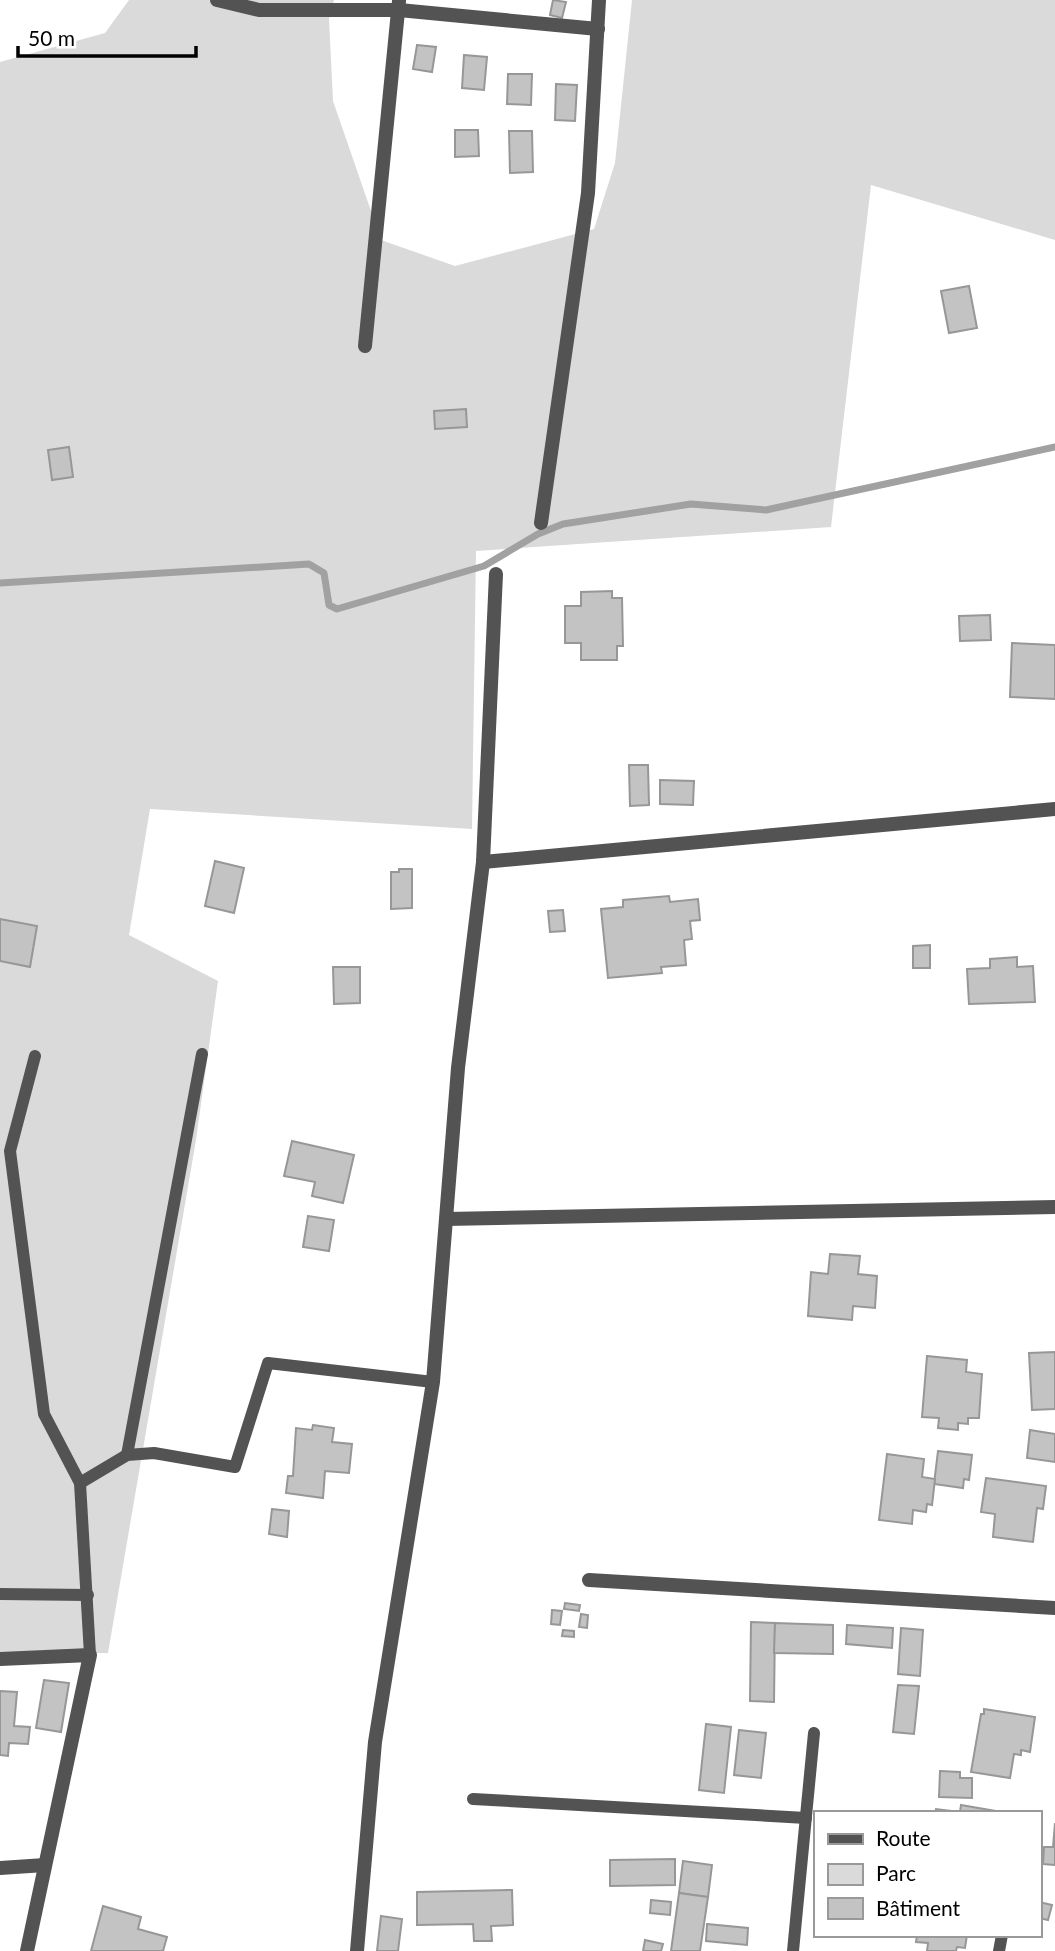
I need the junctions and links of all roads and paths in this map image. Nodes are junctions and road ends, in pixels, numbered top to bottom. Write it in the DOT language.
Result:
graph roads {
  1 [pos="217,0"];
  2 [pos="599,0"];
  3 [pos="399,5"];
  4 [pos="598,29"];
  5 [pos="365,346"];
  6 [pos="541,523"];
  7 [pos="496,574"];
  8 [pos="1055,809"];
  9 [pos="483,862"];
  10 [pos="202,1054"];
  11 [pos="36,1056"];
  12 [pos="1055,1207"];
  13 [pos="446,1219"];
  14 [pos="433,1381"];
  15 [pos="127,1455"];
  16 [pos="80,1483"];
  17 [pos="589,1580"];
  18 [pos="0,1594"];
  19 [pos="88,1595"];
  20 [pos="1055,1608"];
  21 [pos="90,1655"];
  22 [pos="0,1659"];
  23 [pos="814,1733"];
  24 [pos="473,1799"];
  25 [pos="806,1818"];
  26 [pos="45,1866"];
  27 [pos="0,1868"];
  28 [pos="27,1951"];
  29 [pos="357,1951"];
  30 [pos="793,1951"];
  1 -- 3 [label="street"];
  2 -- 4 [label="street"];
  3 -- 4 [label="street"];
  3 -- 5 [label="street"];
  4 -- 6 [label="street"];
  7 -- 9 [label="street"];
  8 -- 9 [label="street"];
  9 -- 13 [label="street"];
  10 -- 15 [label="lane"];
  11 -- 16 [label="lane"];
  12 -- 13 [label="street"];
  13 -- 14 [label="street"];
  14 -- 15 [label="lane"];
  14 -- 29 [label="street"];
  15 -- 16 [label="lane"];
  16 -- 19 [label="lane"];
  17 -- 20 [label="street"];
  18 -- 19 [label="lane"];
  19 -- 21 [label="lane"];
  21 -- 22 [label="street"];
  21 -- 26 [label="street"];
  23 -- 25 [label="lane"];
  24 -- 25 [label="lane"];
  25 -- 30 [label="lane"];
  26 -- 27 [label="street"];
  26 -- 28 [label="street"];
}
